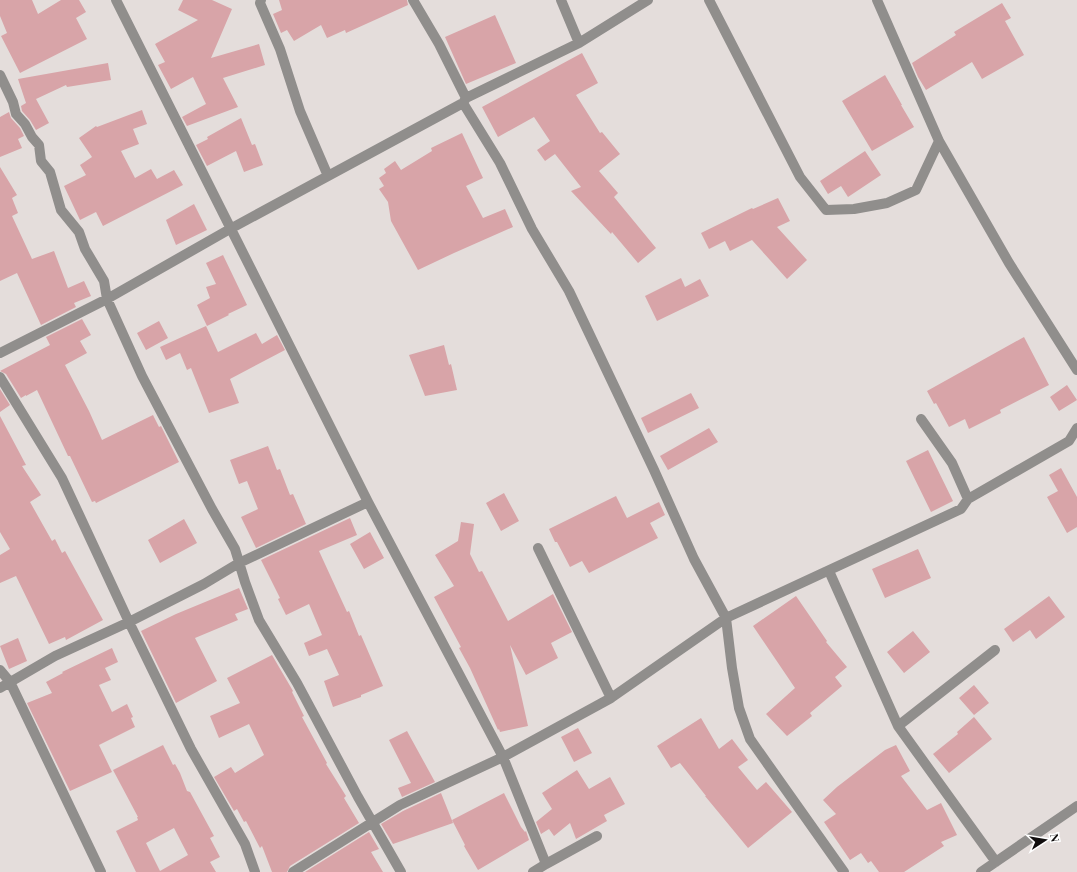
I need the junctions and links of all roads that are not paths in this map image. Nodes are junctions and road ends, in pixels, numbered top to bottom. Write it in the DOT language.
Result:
graph roads {
  1 [pos="116,0"];
  2 [pos="261,0"];
  3 [pos="413,0"];
  4 [pos="561,0"];
  5 [pos="648,0"];
  6 [pos="710,0"];
  7 [pos="877,0"];
  8 [pos="578,43"];
  9 [pos="0,75"];
  10 [pos="465,101"];
  11 [pos="939,141"];
  12 [pos="328,176"];
  13 [pos="230,229"];
  14 [pos="107,299"];
  15 [pos="0,353"];
  16 [pos="1077,370"];
  17 [pos="0,377"];
  18 [pos="921,419"];
  19 [pos="1077,428"];
  20 [pos="968,499"];
  21 [pos="368,502"];
  22 [pos="538,548"];
  23 [pos="239,563"];
  24 [pos="829,571"];
  25 [pos="726,618"];
  26 [pos="129,622"];
  27 [pos="995,650"];
  28 [pos="0,670"];
  29 [pos="10,682"];
  30 [pos="0,688"];
  31 [pos="611,698"];
  32 [pos="898,726"];
  33 [pos="503,757"];
  34 [pos="1077,806"];
  35 [pos="373,823"];
  36 [pos="597,836"];
  37 [pos="996,862"];
  38 [pos="546,864"];
  39 [pos="101,872"];
  40 [pos="255,872"];
  41 [pos="293,872"];
  42 [pos="401,872"];
  43 [pos="533,872"];
  44 [pos="844,872"];
  45 [pos="982,872"];
  1 -- 13 [label="street"];
  2 -- 12 [label="street"];
  3 -- 10 [label="street"];
  4 -- 8 [label="street"];
  5 -- 8 [label="street"];
  6 -- 11 [label="street"];
  7 -- 11 [label="street"];
  8 -- 10 [label="street"];
  9 -- 14 [label="street"];
  10 -- 12 [label="street"];
  10 -- 25 [label="street"];
  11 -- 16 [label="street"];
  12 -- 13 [label="street"];
  13 -- 14 [label="street"];
  13 -- 21 [label="street"];
  14 -- 15 [label="street"];
  14 -- 23 [label="street"];
  17 -- 26 [label="street"];
  18 -- 20 [label="street"];
  19 -- 20 [label="street"];
  20 -- 24 [label="street"];
  21 -- 23 [label="street"];
  21 -- 33 [label="street"];
  22 -- 31 [label="street"];
  23 -- 26 [label="street"];
  23 -- 35 [label="street"];
  24 -- 25 [label="street"];
  24 -- 32 [label="street"];
  25 -- 31 [label="street"];
  25 -- 44 [label="street"];
  26 -- 29 [label="street"];
  26 -- 40 [label="street"];
  27 -- 32 [label="street"];
  28 -- 29 [label="street"];
  29 -- 30 [label="street"];
  29 -- 39 [label="street"];
  31 -- 33 [label="street"];
  32 -- 37 [label="street"];
  33 -- 35 [label="street"];
  33 -- 38 [label="street"];
  34 -- 37 [label="street"];
  35 -- 41 [label="street"];
  35 -- 42 [label="street"];
  36 -- 38 [label="street"];
  37 -- 45 [label="street"];
  38 -- 43 [label="street"];
}
